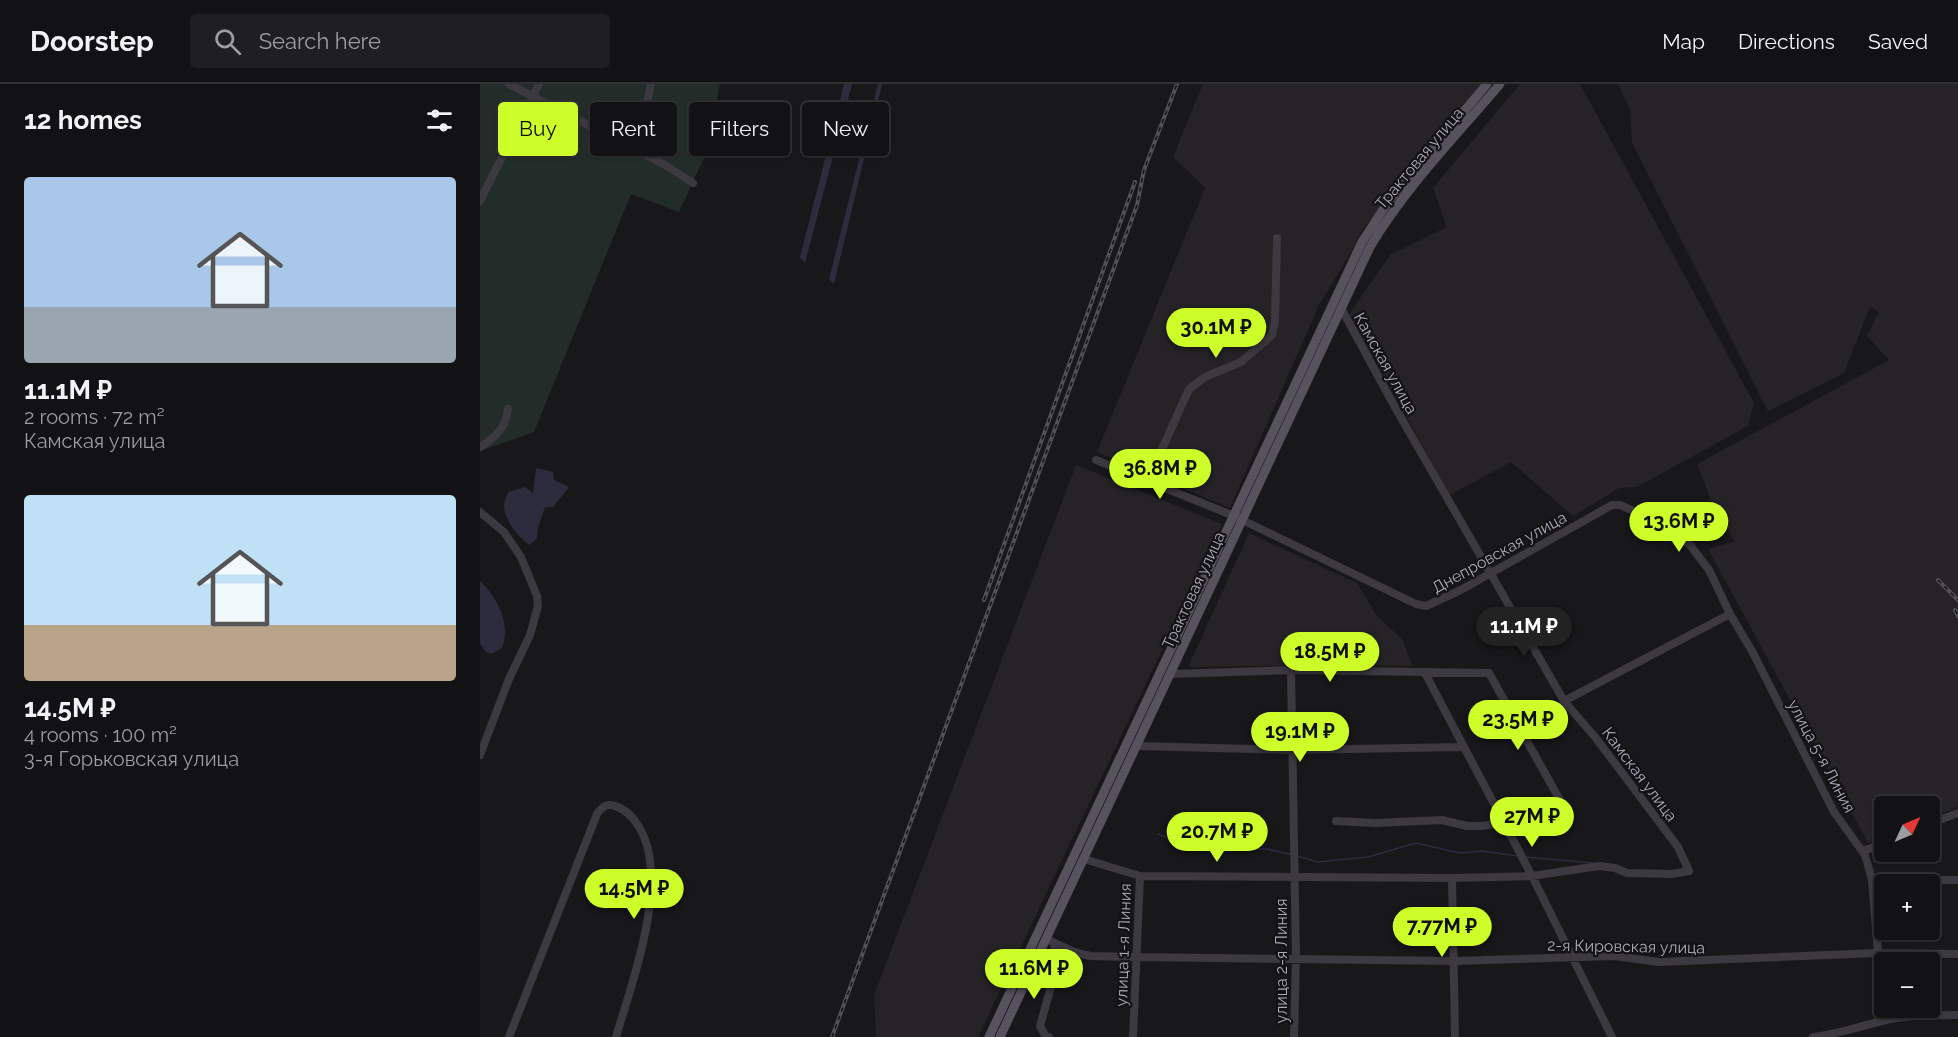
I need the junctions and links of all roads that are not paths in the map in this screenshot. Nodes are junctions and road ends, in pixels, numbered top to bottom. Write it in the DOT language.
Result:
graph roads {
  1 [pos="509,84"];
  2 [pos="539,84"];
  3 [pos="651,84"];
  4 [pos="1487,84"];
  5 [pos="1500,84"];
  6 [pos="533,96"];
  7 [pos="647,102"];
  8 [pos="590,126"];
  9 [pos="648,156"];
  10 [pos="693,183"];
  11 [pos="480,201"];
  12 [pos="1277,238"];
  13 [pos="1341,308"];
  14 [pos="508,409"];
  15 [pos="480,447"];
  16 [pos="1096,460"];
  17 [pos="1144,479"];
  18 [pos="1612,505"];
  19 [pos="480,512"];
  20 [pos="1238,518"];
  21 [pos="1490,573"];
  22 [pos="1730,614"];
  23 [pos="1291,670"];
  24 [pos="1425,673"];
  25 [pos="1171,674"];
  26 [pos="1563,701"];
  27 [pos="1137,746"];
  28 [pos="1463,747"];
  29 [pos="1292,750"];
  30 [pos="480,755"];
  31 [pos="1958,813"];
  32 [pos="1336,820"];
  33 [pos="1940,820"];
  34 [pos="1504,823"];
  35 [pos="1874,847"];
  36 [pos="1863,851"];
  37 [pos="1084,859"];
  38 [pos="1140,876"];
  39 [pos="1532,876"];
  40 [pos="1295,877"];
  41 [pos="1452,878"];
  42 [pos="1872,880"];
  43 [pos="1958,880"];
  44 [pos="1050,941"];
  45 [pos="1878,952"];
  46 [pos="1874,953"];
  47 [pos="1940,954"];
  48 [pos="1958,954"];
  49 [pos="1136,957"];
  50 [pos="1296,957"];
  51 [pos="1573,958"];
  52 [pos="1455,961"];
  53 [pos="1958,1015"];
  54 [pos="1879,1018"];
  55 [pos="1879,1022"];
  56 [pos="509,1037"];
  57 [pos="616,1037"];
  58 [pos="989,1037"];
  59 [pos="1000,1037"];
  60 [pos="1049,1037"];
  61 [pos="1133,1037"];
  62 [pos="1294,1037"];
  63 [pos="1455,1037"];
  64 [pos="1612,1037"];
  65 [pos="1813,1037"];
  1 -- 6 [label="street"];
  2 -- 6 [label="street"];
  3 -- 7 [label="street"];
  4 -- 20 [label="main road, Трактовая улица"];
  5 -- 13 [label="main road, Трактовая улица"];
  6 -- 8 [label="street"];
  6 -- 11 [label="street"];
  9 -- 10 [label="street"];
  12 -- 17 [label="street"];
  13 -- 20 [label="main road, Трактовая улица"];
  13 -- 21 [label="street, Камская улица"];
  14 -- 15 [label="street"];
  16 -- 17 [label="street, Днепровская улица"];
  17 -- 20 [label="street, Днепровская улица"];
  18 -- 21 [label="street, Днепровская улица"];
  18 -- 22 [label="street, улица 5-я Линия"];
  19 -- 30 [label="street"];
  20 -- 21 [label="street, Днепровская улица"];
  20 -- 25 [label="main road, Трактовая улица"];
  20 -- 58 [label="main road, Трактовая улица"];
  21 -- 26 [label="street, Камская улица"];
  22 -- 26 [label="street"];
  22 -- 36 [label="street, улица 5-я Линия"];
  23 -- 24 [label="street"];
  23 -- 25 [label="street"];
  23 -- 29 [label="street, улица 2-я Линия"];
  24 -- 28 [label="street"];
  24 -- 34 [label="street"];
  25 -- 27 [label="main road, Трактовая улица"];
  26 -- 39 [label="street, Камская улица"];
  27 -- 29 [label="street"];
  27 -- 37 [label="main road, Трактовая улица"];
  28 -- 29 [label="street"];
  28 -- 34 [label="street"];
  29 -- 40 [label="street, улица 2-я Линия"];
  31 -- 33 [label="street"];
  32 -- 34 [label="street"];
  34 -- 39 [label="street"];
  35 -- 36 [label="street"];
  36 -- 42 [label="street, улица 5-я Линия"];
  37 -- 38 [label="street, улица 1-я Линия"];
  37 -- 44 [label="main road, Трактовая улица"];
  38 -- 40 [label="street"];
  38 -- 49 [label="street, улица 1-я Линия"];
  39 -- 41 [label="street"];
  39 -- 51 [label="street"];
  40 -- 41 [label="street"];
  40 -- 50 [label="street, улица 2-я Линия"];
  41 -- 52 [label="street"];
  42 -- 43 [label="street"];
  42 -- 45 [label="street, улица 5-я Линия"];
  44 -- 49 [label="street, 2-я Кировская улица"];
  44 -- 59 [label="main road, Трактовая улица"];
  44 -- 60 [label="street"];
  46 -- 51 [label="street, 2-я Кировская улица"];
  47 -- 48 [label="street, 2-я Кировская улица"];
  49 -- 50 [label="street, 2-я Кировская улица"];
  49 -- 61 [label="street, улица 1-я Линия"];
  50 -- 52 [label="street, 2-я Кировская улица"];
  50 -- 62 [label="street, улица 2-я Линия"];
  51 -- 52 [label="street, 2-я Кировская улица"];
  51 -- 64 [label="street"];
  52 -- 63 [label="street"];
  53 -- 55 [label="street"];
  54 -- 55 [label="street, улица 5-я Линия"];
  55 -- 65 [label="street"];
  56 -- 57 [label="street"];
}
